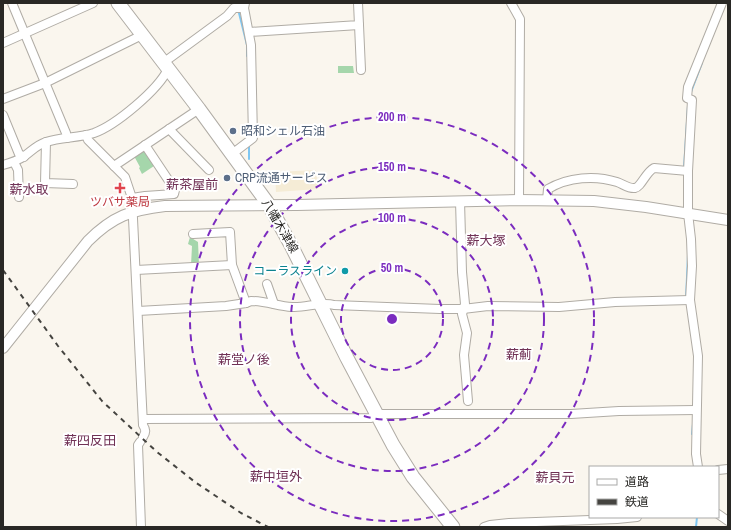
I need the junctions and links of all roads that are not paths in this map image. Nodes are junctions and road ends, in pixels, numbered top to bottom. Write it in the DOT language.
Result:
graph roads {
  1 [pos="12,3"];
  2 [pos="93,3"];
  3 [pos="118,3"];
  4 [pos="358,3"];
  5 [pos="511,3"];
  6 [pos="722,3"];
  7 [pos="239,6"];
  8 [pos="359,25"];
  9 [pos="249,32"];
  10 [pos="25,33"];
  11 [pos="142,35"];
  12 [pos="3,43"];
  13 [pos="165,66"];
  14 [pos="361,70"];
  15 [pos="45,83"];
  16 [pos="3,99"];
  17 [pos="200,109"];
  18 [pos="3,115"];
  19 [pos="169,130"];
  20 [pos="86,135"];
  21 [pos="67,138"];
  22 [pos="46,142"];
  23 [pos="145,145"];
  24 [pos="232,154"];
  25 [pos="24,157"];
  26 [pos="14,162"];
  27 [pos="3,165"];
  28 [pos="114,166"];
  29 [pos="209,170"];
  30 [pos="685,171"];
  31 [pos="73,184"];
  32 [pos="19,197"];
  33 [pos="132,198"];
  34 [pos="519,200"];
  35 [pos="547,200"];
  36 [pos="460,201"];
  37 [pos="269,205"];
  38 [pos="133,211"];
  39 [pos="688,214"];
  40 [pos="728,220"];
  41 [pos="193,234"];
  42 [pos="232,265"];
  43 [pos="136,270"];
  44 [pos="271,287"];
  45 [pos="687,300"];
  46 [pos="246,303"];
  47 [pos="274,304"];
  48 [pos="321,304"];
  49 [pos="463,309"];
  50 [pos="138,311"];
  51 [pos="3,348"];
  52 [pos="468,402"];
  53 [pos="694,410"];
  54 [pos="376,414"];
  55 [pos="143,419"];
  56 [pos="698,466"];
  57 [pos="719,515"];
  58 [pos="627,518"];
  59 [pos="728,522"];
  60 [pos="450,526"];
  61 [pos="141,527"];
  62 [pos="484,527"];
  1 -- 10 [label="street"];
  2 -- 10 [label="street"];
  3 -- 11 [label="main road, 八幡木津線"];
  4 -- 8 [label="street"];
  5 -- 34 [label="street"];
  6 -- 30 [label="street"];
  7 -- 9 [label="street"];
  7 -- 13 [label="street"];
  8 -- 9 [label="street"];
  8 -- 14 [label="street"];
  9 -- 24 [label="street"];
  10 -- 12 [label="street"];
  10 -- 15 [label="street"];
  11 -- 13 [label="main road, 八幡木津線"];
  11 -- 15 [label="street"];
  13 -- 17 [label="main road, 八幡木津線"];
  13 -- 20 [label="street"];
  15 -- 16 [label="street"];
  15 -- 21 [label="street"];
  17 -- 19 [label="street"];
  17 -- 24 [label="main road, 八幡木津線"];
  18 -- 25 [label="street"];
  19 -- 23 [label="street"];
  19 -- 29 [label="street"];
  20 -- 21 [label="street"];
  20 -- 28 [label="street"];
  21 -- 22 [label="street"];
  22 -- 25 [label="street"];
  22 -- 31 [label="street"];
  23 -- 28 [label="street"];
  23 -- 33 [label="street"];
  24 -- 37 [label="main road, 八幡木津線"];
  25 -- 26 [label="street"];
  26 -- 27 [label="street"];
  26 -- 32 [label="street"];
  28 -- 33 [label="street"];
  30 -- 35 [label="street"];
  30 -- 39 [label="street"];
  33 -- 38 [label="street"];
  34 -- 35 [label="street"];
  34 -- 36 [label="street"];
  35 -- 39 [label="street"];
  36 -- 37 [label="street"];
  36 -- 49 [label="street"];
  37 -- 38 [label="street"];
  37 -- 48 [label="main road, 八幡木津線"];
  38 -- 43 [label="street"];
  38 -- 51 [label="street"];
  39 -- 40 [label="street"];
  39 -- 45 [label="street"];
  41 -- 42 [label="street"];
  42 -- 43 [label="street"];
  42 -- 46 [label="street"];
  43 -- 50 [label="street"];
  44 -- 47 [label="street"];
  45 -- 49 [label="street"];
  45 -- 53 [label="street"];
  46 -- 47 [label="street"];
  46 -- 50 [label="street"];
  47 -- 48 [label="street"];
  48 -- 49 [label="street"];
  48 -- 54 [label="main road, 八幡木津線"];
  49 -- 52 [label="street"];
  50 -- 55 [label="street"];
  53 -- 54 [label="street"];
  53 -- 56 [label="street"];
  54 -- 55 [label="street"];
  54 -- 60 [label="main road, 八幡木津線"];
  55 -- 61 [label="street"];
  57 -- 59 [label="street"];
  58 -- 62 [label="street"];
}
